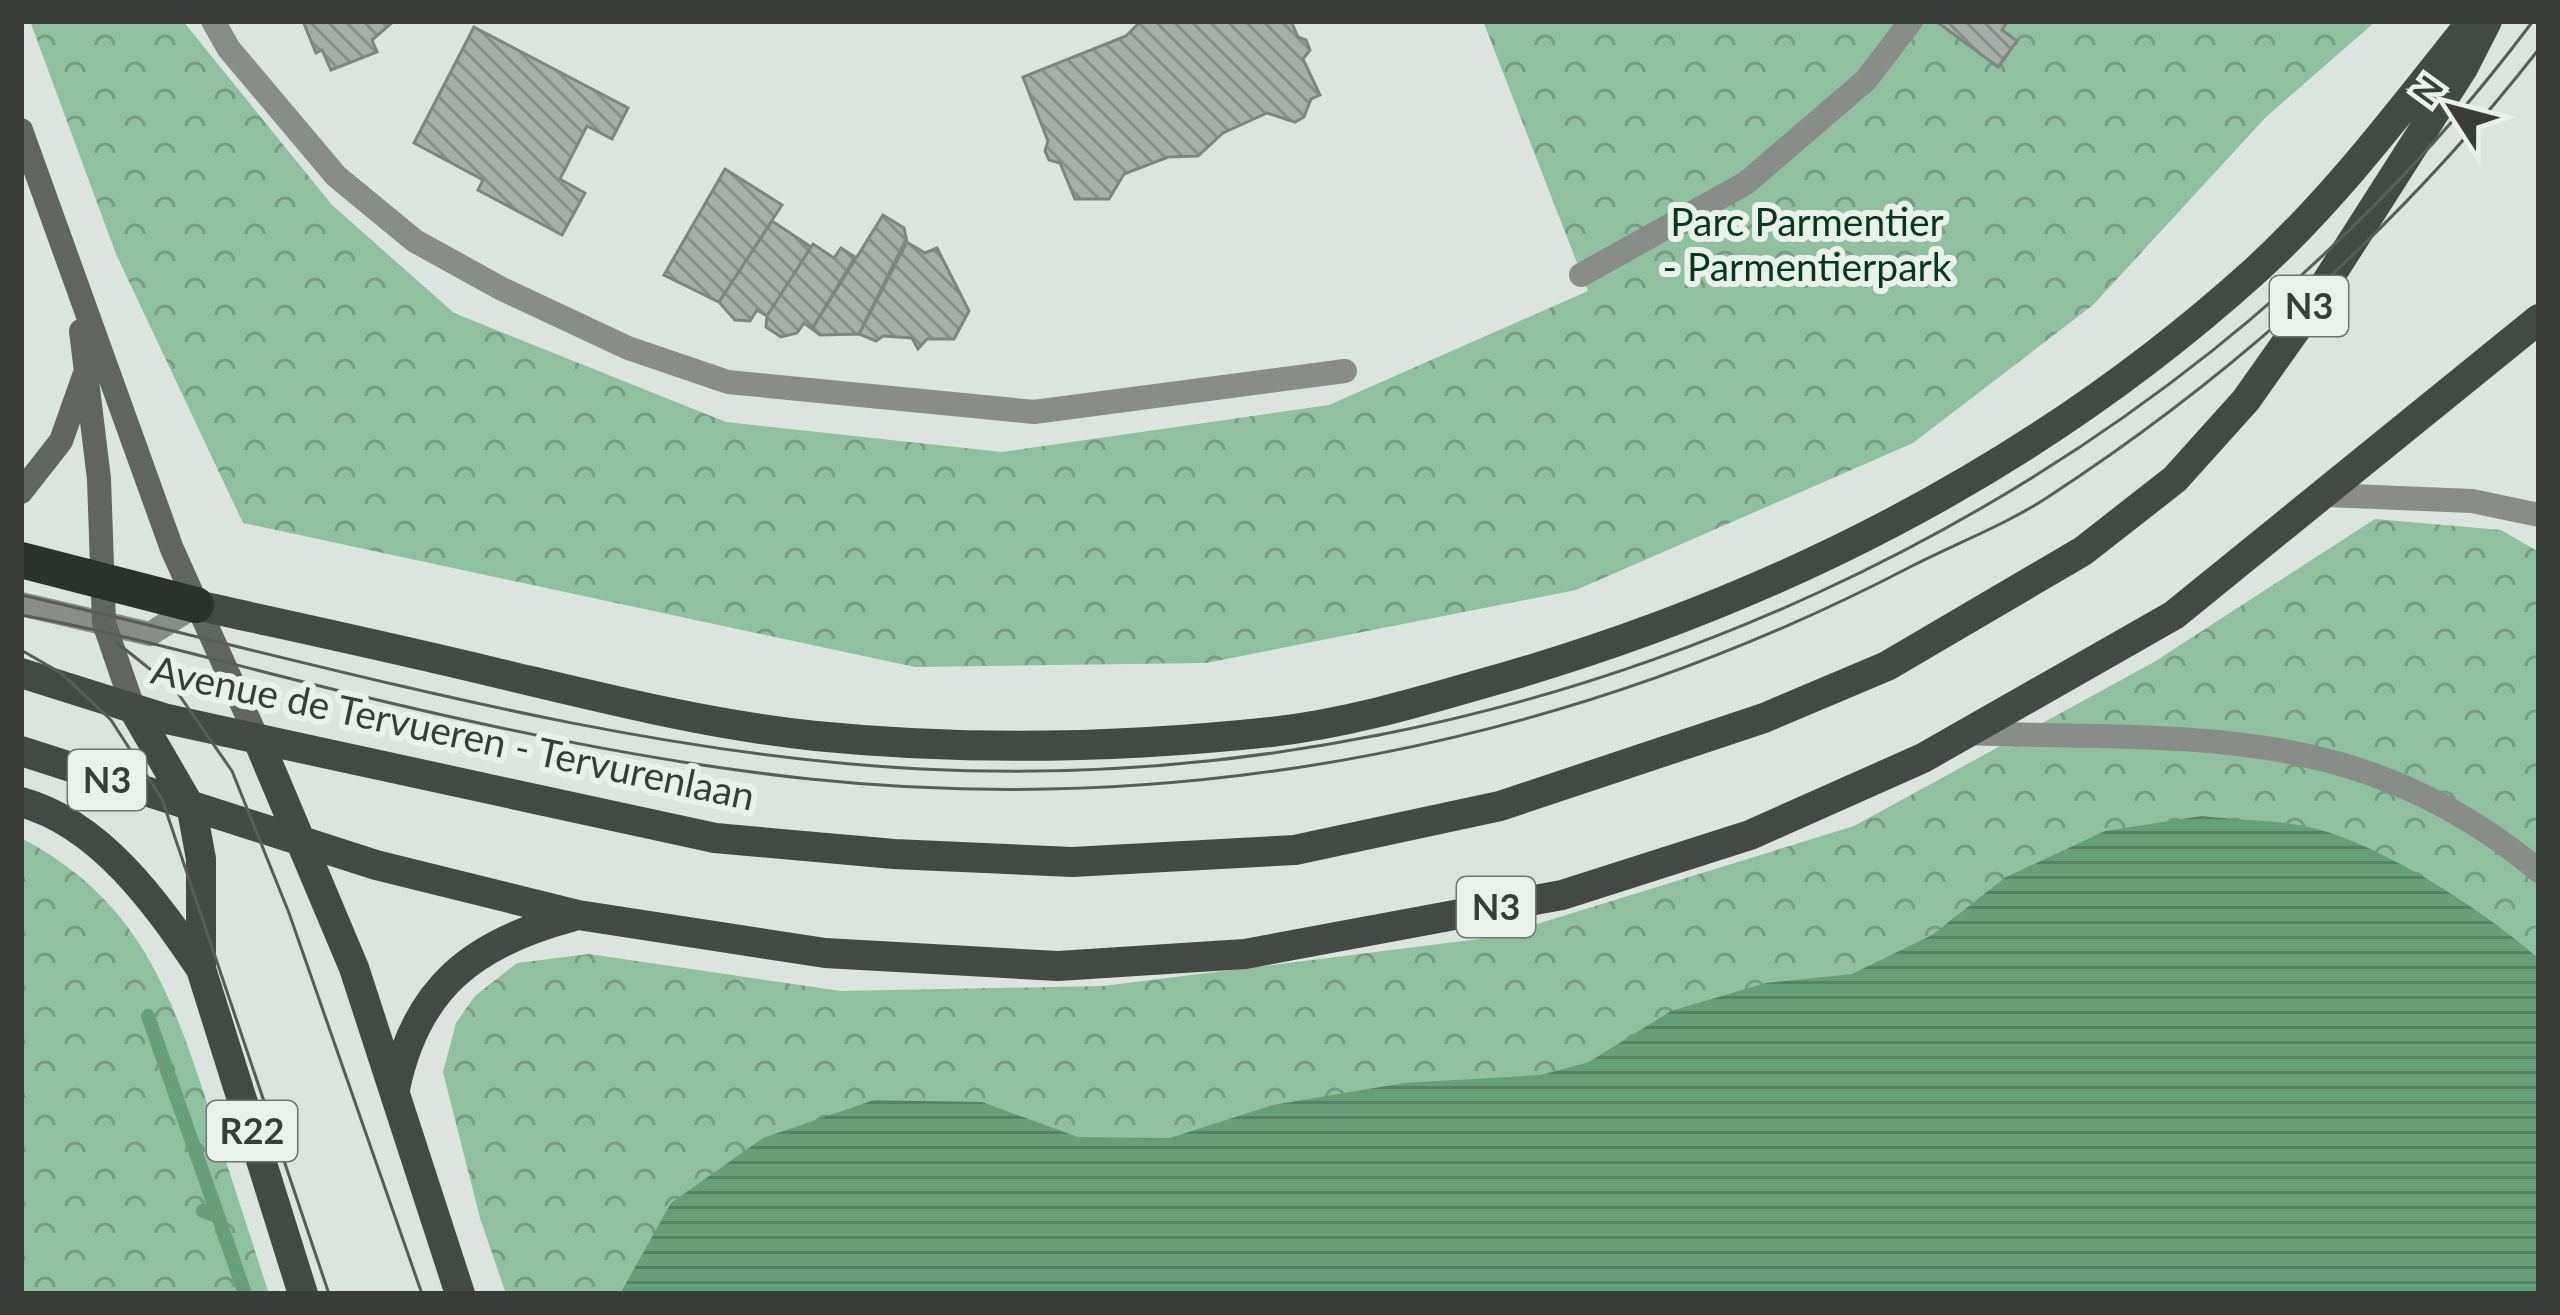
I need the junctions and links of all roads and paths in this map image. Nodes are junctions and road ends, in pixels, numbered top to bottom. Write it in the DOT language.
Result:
graph roads {
  1 [pos="213,21"];
  2 [pos="1911,21"];
  3 [pos="2472,21"];
  4 [pos="2487,21"];
  5 [pos="21,130"];
  6 [pos="1581,274"];
  7 [pos="78,298"];
  8 [pos="2539,319"];
  9 [pos="1346,370"];
  10 [pos="85,374"];
  11 [pos="21,492"];
  12 [pos="2327,495"];
  13 [pos="2539,515"];
  14 [pos="21,560"];
  15 [pos="103,582"];
  16 [pos="21,604"];
  17 [pos="196,605"];
  18 [pos="104,623"];
  19 [pos="21,673"];
  20 [pos="134,710"];
  21 [pos="1965,733"];
  22 [pos="258,740"];
  23 [pos="21,752"];
  24 [pos="21,802"];
  25 [pos="192,810"];
  26 [pos="301,842"];
  27 [pos="2539,871"];
  28 [pos="578,916"];
  29 [pos="201,969"];
  30 [pos="395,1089"];
  31 [pos="303,1294"];
  32 [pos="460,1294"];
  1 -- 9 [label="street"];
  2 -- 6 [label="street"];
  3 -- 17 [label="main road"];
  4 -- 22 [label="main road, Avenue de Tervueren - Tervurenlaan / N3"];
  5 -- 7 [label="street"];
  7 -- 10 [label="street"];
  7 -- 17 [label="street"];
  8 -- 12 [label="main road, N3"];
  10 -- 11 [label="street"];
  10 -- 15 [label="street"];
  12 -- 13 [label="street"];
  12 -- 21 [label="main road, N3"];
  14 -- 15 [label="highway, Avenue de Tervueren - Tervurenlaan"];
  15 -- 17 [label="highway, Avenue de Tervueren - Tervurenlaan"];
  15 -- 18 [label="street"];
  16 -- 18 [label="street"];
  17 -- 18 [label="street"];
  17 -- 22 [label="street"];
  18 -- 20 [label="street"];
  19 -- 20 [label="main road, Avenue de Tervueren - Tervurenlaan / N3"];
  20 -- 22 [label="main road, Avenue de Tervueren - Tervurenlaan / N3"];
  20 -- 25 [label="main road, R22"];
  21 -- 27 [label="street"];
  21 -- 28 [label="main road, N3"];
  22 -- 26 [label="main road"];
  23 -- 25 [label="main road, N3"];
  24 -- 29 [label="main road"];
  25 -- 26 [label="main road, N3"];
  25 -- 29 [label="main road, R22"];
  26 -- 28 [label="main road, N3"];
  26 -- 30 [label="main road"];
  28 -- 30 [label="main road"];
  29 -- 31 [label="main road, R22"];
  30 -- 32 [label="main road"];
}
